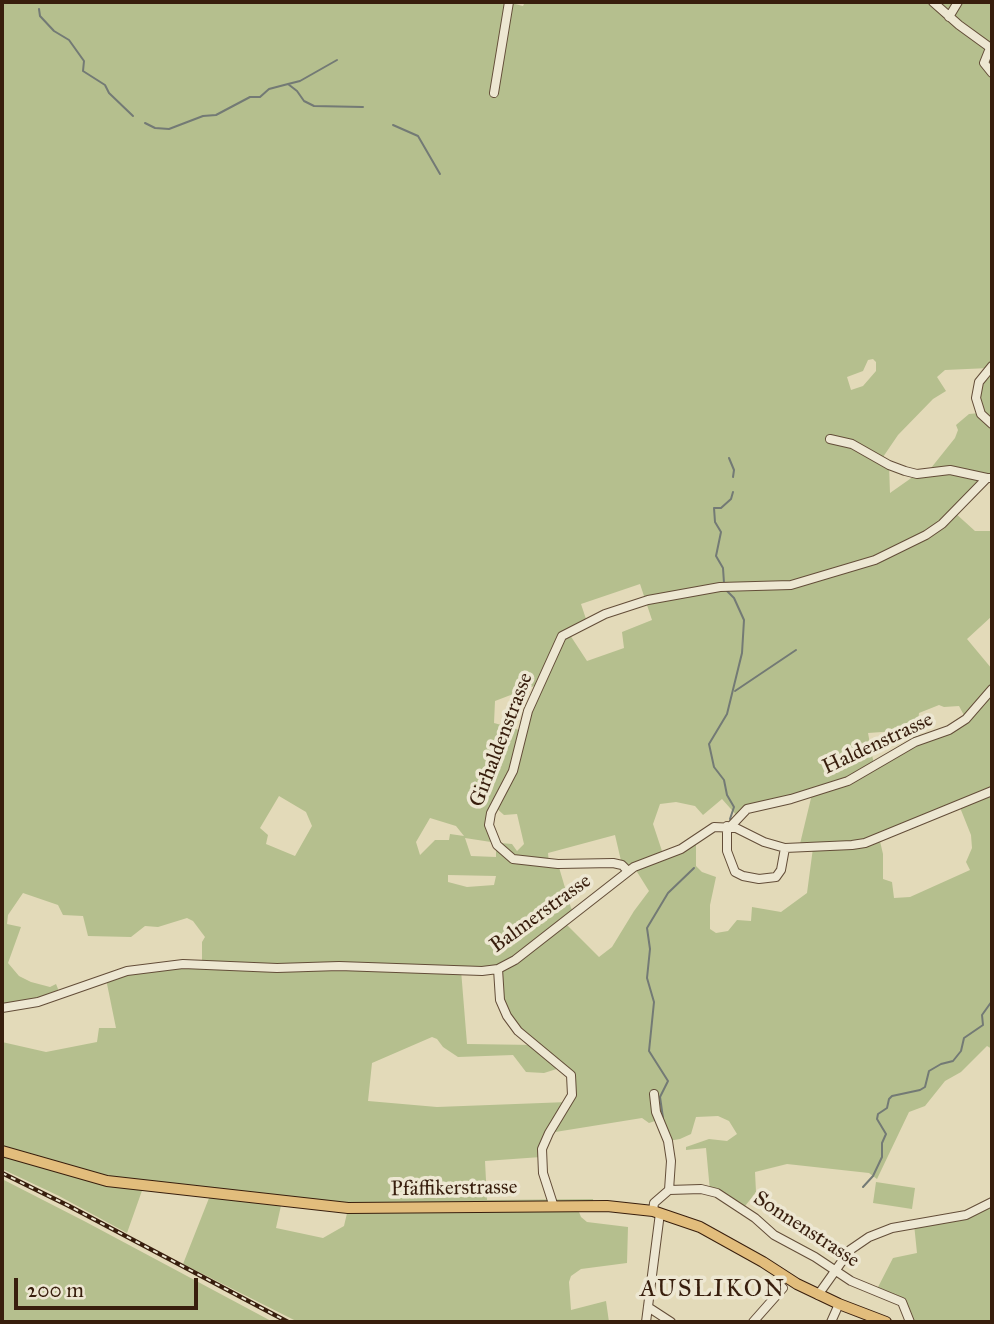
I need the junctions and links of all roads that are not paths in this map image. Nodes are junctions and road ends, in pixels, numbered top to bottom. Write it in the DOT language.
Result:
graph roads {
  1 [pos="509,2"];
  2 [pos="933,2"];
  3 [pos="958,2"];
  4 [pos="949,17"];
  5 [pos="991,49"];
  6 [pos="992,74"];
  7 [pos="494,93"];
  8 [pos="992,366"];
  9 [pos="992,424"];
  10 [pos="830,439"];
  11 [pos="989,478"];
  12 [pos="992,689"];
  13 [pos="992,791"];
  14 [pos="728,826"];
  15 [pos="785,848"];
  16 [pos="628,871"];
  17 [pos="498,969"];
  18 [pos="2,1008"];
  19 [pos="654,1094"];
  20 [pos="2,1151"];
  21 [pos="669,1190"];
  22 [pos="992,1202"];
  23 [pos="554,1207"];
  24 [pos="656,1212"];
  25 [pos="835,1270"];
  26 [pos="783,1288"];
  27 [pos="818,1295"];
  28 [pos="839,1304"];
  29 [pos="648,1307"];
  30 [pos="646,1322"];
  31 [pos="671,1322"];
  32 [pos="753,1322"];
  33 [pos="831,1322"];
  34 [pos="886,1322"];
  35 [pos="911,1322"];
  1 -- 7 [label="street"];
  2 -- 4 [label="street"];
  3 -- 4 [label="street"];
  4 -- 5 [label="street"];
  5 -- 6 [label="street"];
  8 -- 9 [label="street"];
  10 -- 11 [label="street"];
  11 -- 16 [label="street, Girhaldenstrasse"];
  12 -- 14 [label="street, Haldenstrasse"];
  13 -- 15 [label="street"];
  14 -- 15 [label="street"];
  14 -- 15 [label="street"];
  14 -- 16 [label="street, Balmerstrasse"];
  16 -- 17 [label="street, Balmerstrasse"];
  17 -- 18 [label="street, Balmerstrasse"];
  17 -- 23 [label="street"];
  19 -- 21 [label="street"];
  20 -- 23 [label="main road, Pfäffikerstrasse"];
  21 -- 24 [label="street"];
  21 -- 25 [label="street, Sonnenstrasse"];
  22 -- 25 [label="street"];
  23 -- 24 [label="main road, Pfäffikerstrasse"];
  24 -- 27 [label="main road, Pfäffikerstrasse"];
  24 -- 29 [label="street"];
  25 -- 27 [label="street"];
  25 -- 35 [label="street, Sonnenstrasse"];
  26 -- 32 [label="street"];
  27 -- 28 [label="main road, Pfäffikerstrasse"];
  28 -- 33 [label="street"];
  28 -- 34 [label="main road, Pfäffikerstrasse"];
  29 -- 30 [label="street"];
  29 -- 31 [label="street"];
}
